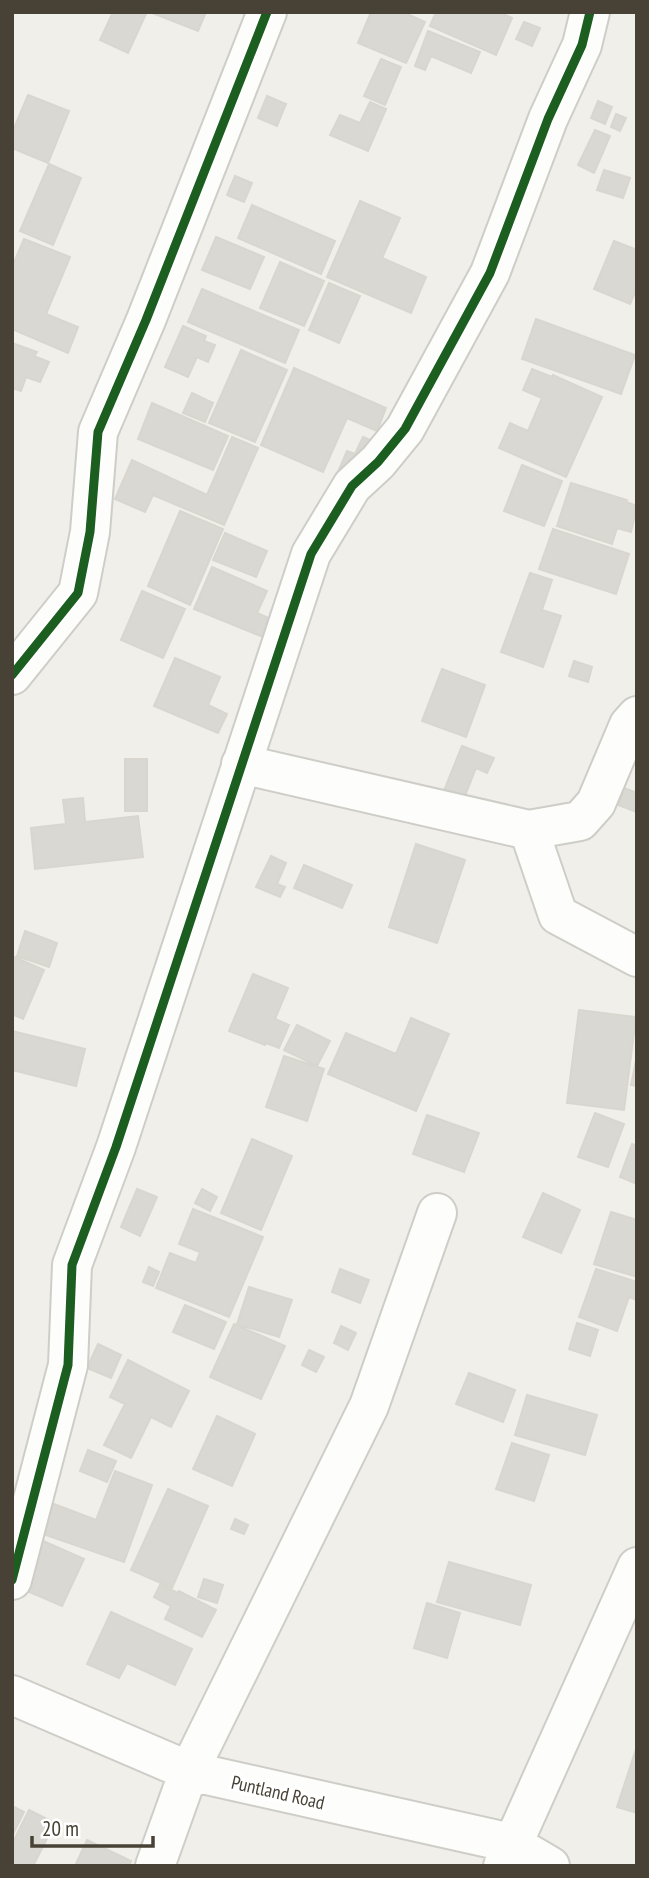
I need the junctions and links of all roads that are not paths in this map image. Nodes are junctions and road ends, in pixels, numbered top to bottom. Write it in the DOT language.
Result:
graph roads {
  1 [pos="267,12"];
  2 [pos="590,12"];
  3 [pos="12,674"];
  4 [pos="637,716"];
  5 [pos="241,764"];
  6 [pos="529,830"];
  7 [pos="637,957"];
  8 [pos="437,1213"];
  9 [pos="637,1567"];
  10 [pos="12,1580"];
  11 [pos="12,1695"];
  12 [pos="189,1771"];
  13 [pos="507,1854"];
  14 [pos="155,1866"];
  15 [pos="550,1866"];
  1 -- 3 [label="street"];
  2 -- 5 [label="street"];
  4 -- 6 [label="street"];
  5 -- 6 [label="street"];
  5 -- 10 [label="street"];
  6 -- 7 [label="street"];
  8 -- 12 [label="street"];
  9 -- 13 [label="street"];
  11 -- 12 [label="street, Puntland Road"];
  12 -- 13 [label="street, Puntland Road"];
  12 -- 14 [label="street"];
  13 -- 15 [label="street, Puntland Road"];
}
